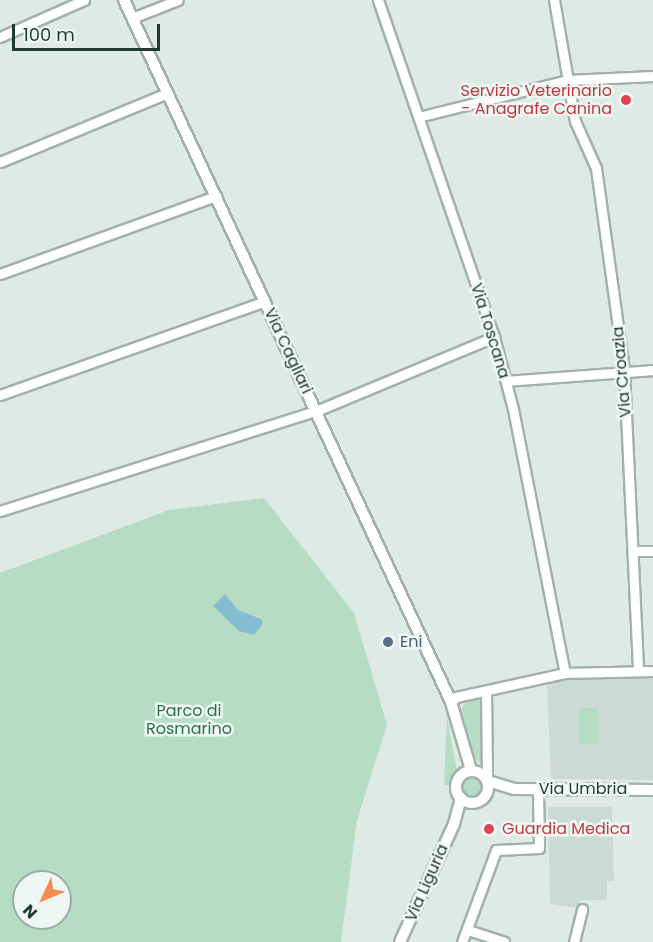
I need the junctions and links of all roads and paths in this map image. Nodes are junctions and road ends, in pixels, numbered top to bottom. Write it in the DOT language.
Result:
graph roads {
  1 [pos="84,0"];
  2 [pos="124,0"];
  3 [pos="178,0"];
  4 [pos="378,0"];
  5 [pos="554,0"];
  6 [pos="132,18"];
  7 [pos="0,37"];
  8 [pos="653,76"];
  9 [pos="568,80"];
  10 [pos="167,93"];
  11 [pos="418,117"];
  12 [pos="0,162"];
  13 [pos="216,196"];
  14 [pos="0,274"];
  15 [pos="265,302"];
  16 [pos="494,337"];
  17 [pos="653,370"];
  18 [pos="624,371"];
  19 [pos="506,381"];
  20 [pos="0,395"];
  21 [pos="316,411"];
  22 [pos="0,511"];
  23 [pos="633,551"];
  24 [pos="653,551"];
  25 [pos="638,671"];
  26 [pos="653,671"];
  27 [pos="565,673"];
  28 [pos="486,692"];
  29 [pos="451,702"];
  30 [pos="461,741"];
  31 [pos="471,770"];
  32 [pos="460,776"];
  33 [pos="487,780"];
  34 [pos="514,789"];
  35 [pos="538,789"];
  36 [pos="653,790"];
  37 [pos="472,800"];
  38 [pos="582,909"];
  39 [pos="468,930"];
  40 [pos="400,942"];
  41 [pos="462,942"];
  42 [pos="504,942"];
  43 [pos="574,942"];
  1 -- 7 [label="street"];
  2 -- 6 [label="street, Via Cagliari"];
  3 -- 6 [label="street"];
  4 -- 11 [label="street, Via Toscana"];
  5 -- 9 [label="street, Via Croazia"];
  6 -- 10 [label="street, Via Cagliari"];
  8 -- 9 [label="street"];
  9 -- 11 [label="street"];
  9 -- 18 [label="street, Via Croazia"];
  10 -- 12 [label="street"];
  10 -- 13 [label="street, Via Cagliari"];
  11 -- 16 [label="street, Via Toscana"];
  13 -- 14 [label="street"];
  13 -- 15 [label="street, Via Cagliari"];
  15 -- 20 [label="street"];
  15 -- 21 [label="street, Via Cagliari"];
  16 -- 19 [label="street, Via Toscana"];
  16 -- 21 [label="street"];
  17 -- 18 [label="street"];
  18 -- 19 [label="street"];
  18 -- 23 [label="street, Via Croazia"];
  19 -- 27 [label="street, Via Toscana"];
  21 -- 22 [label="street"];
  21 -- 29 [label="street, Via Cagliari"];
  23 -- 24 [label="street"];
  23 -- 25 [label="street, Via Croazia"];
  25 -- 26 [label="street"];
  25 -- 27 [label="street"];
  27 -- 28 [label="street"];
  28 -- 29 [label="street"];
  28 -- 33 [label="street"];
  29 -- 30 [label="street, Via Cagliari"];
  30 -- 31 [label="street"];
  30 -- 32 [label="street"];
  31 -- 32 [label="street"];
  31 -- 33 [label="street"];
  32 -- 37 [label="street"];
  33 -- 34 [label="street, Via Umbria"];
  33 -- 37 [label="street"];
  34 -- 35 [label="street, Via Umbria"];
  34 -- 37 [label="street, Via Umbria"];
  35 -- 36 [label="street, Via Umbria"];
  35 -- 39 [label="street"];
  37 -- 40 [label="street, Via Liguria"];
  38 -- 43 [label="street"];
  39 -- 41 [label="street"];
  39 -- 42 [label="street"];
}
